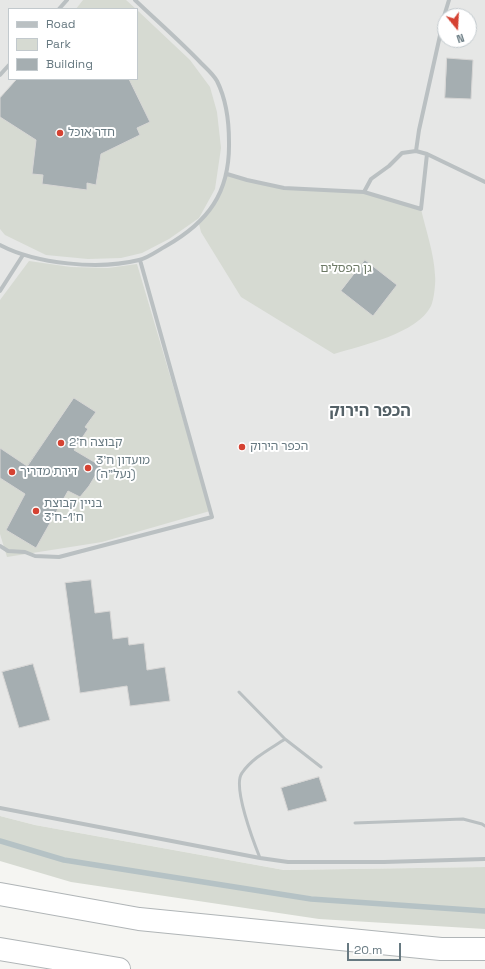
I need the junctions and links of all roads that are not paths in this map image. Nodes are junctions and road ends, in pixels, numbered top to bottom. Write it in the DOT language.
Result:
graph roads {
  1 [pos="67,0"];
  2 [pos="135,0"];
  3 [pos="449,0"];
  4 [pos="60,8"];
  5 [pos="8,66"];
  6 [pos="0,75"];
  7 [pos="416,151"];
  8 [pos="426,154"];
  9 [pos="227,174"];
  10 [pos="485,182"];
  11 [pos="364,192"];
  12 [pos="0,245"];
  13 [pos="23,255"];
  14 [pos="140,260"];
  15 [pos="0,291"];
  16 [pos="0,546"];
  17 [pos="239,692"];
  18 [pos="285,739"];
  19 [pos="321,767"];
  20 [pos="0,808"];
  21 [pos="355,823"];
  22 [pos="485,826"];
  23 [pos="260,858"];
  24 [pos="485,859"];
  25 [pos="0,894"];
  26 [pos="0,949"];
  27 [pos="485,949"];
  28 [pos="119,969"];
  1 -- 4 [label="street"];
  2 -- 9 [label="street"];
  3 -- 7 [label="street"];
  5 -- 6 [label="street"];
  7 -- 8 [label="street"];
  7 -- 11 [label="street"];
  8 -- 10 [label="street"];
  8 -- 11 [label="street"];
  9 -- 11 [label="street"];
  9 -- 14 [label="street"];
  12 -- 13 [label="street"];
  13 -- 14 [label="street"];
  13 -- 15 [label="street"];
  14 -- 16 [label="street"];
  17 -- 18 [label="lane"];
  18 -- 19 [label="lane"];
  18 -- 23 [label="lane"];
  20 -- 23 [label="street"];
  21 -- 22 [label="lane"];
  23 -- 24 [label="street"];
  25 -- 27 [label="highway"];
  26 -- 28 [label="highway"];
}
